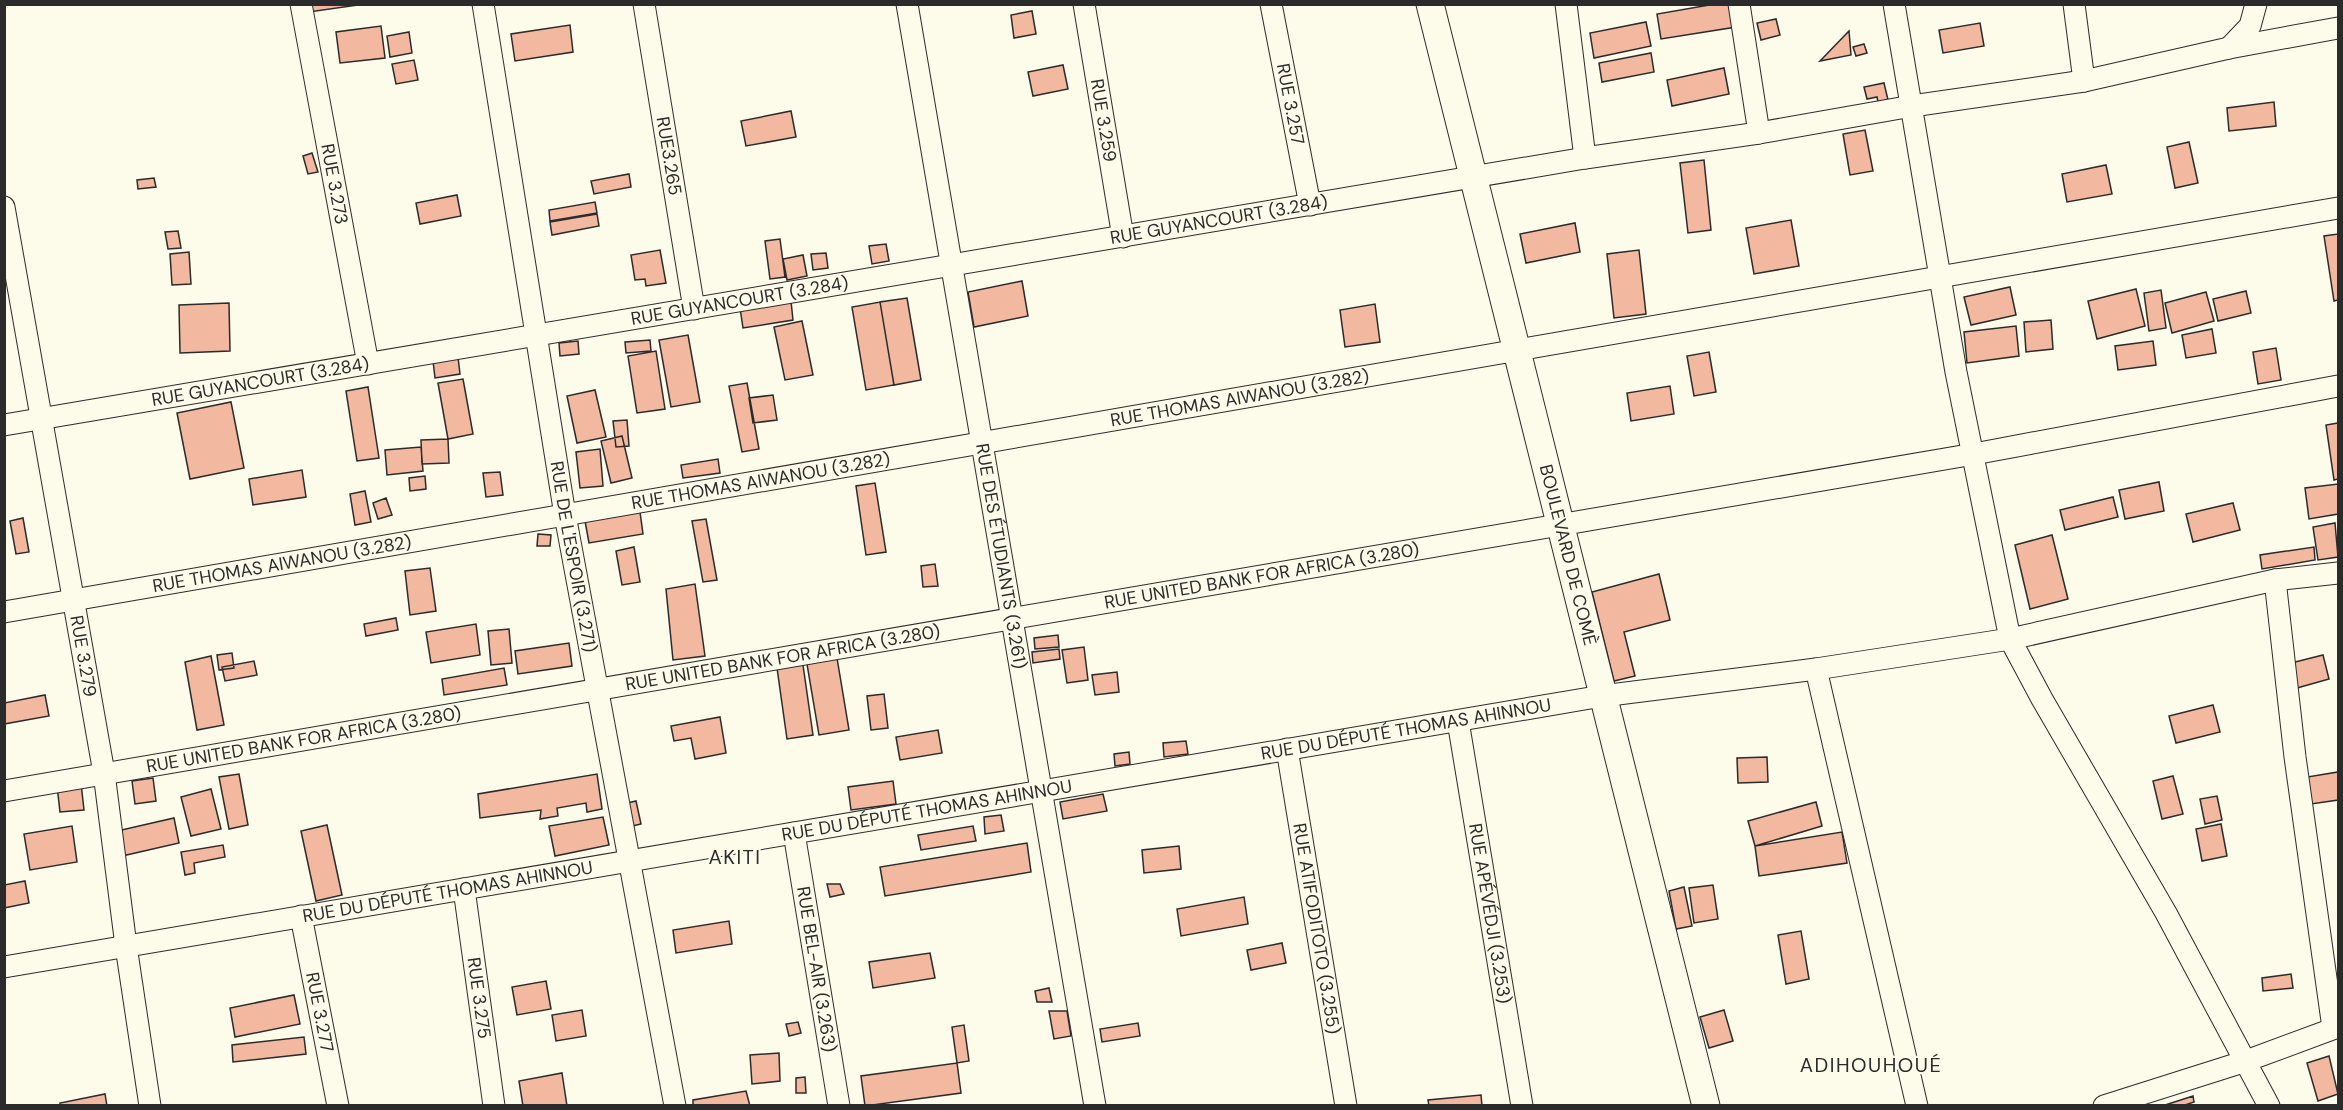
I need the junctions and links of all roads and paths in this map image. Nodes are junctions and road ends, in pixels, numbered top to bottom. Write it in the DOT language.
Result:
graph roads {
  1 [pos="301,4"];
  2 [pos="483,4"];
  3 [pos="644,4"];
  4 [pos="907,4"];
  5 [pos="1083,4"];
  6 [pos="1271,4"];
  7 [pos="1430,4"];
  8 [pos="1566,4"];
  9 [pos="1739,4"];
  10 [pos="1894,4"];
  11 [pos="2074,4"];
  12 [pos="2256,4"];
  13 [pos="2338,28"];
  14 [pos="2229,48"];
  15 [pos="2084,81"];
  16 [pos="1912,106"];
  17 [pos="1759,133"];
  18 [pos="1586,158"];
  19 [pos="1475,177"];
  20 [pos="1310,205"];
  21 [pos="4,207"];
  22 [pos="2338,208"];
  23 [pos="1123,237"];
  24 [pos="952,266"];
  25 [pos="1940,278"];
  26 [pos="694,309"];
  27 [pos="535,336"];
  28 [pos="1518,351"];
  29 [pos="369,364"];
  30 [pos="2338,386"];
  31 [pos="42,419"];
  32 [pos="4,425"];
  33 [pos="982,443"];
  34 [pos="1974,454"];
  35 [pos="565,515"];
  36 [pos="1562,523"];
  37 [pos="2338,573"];
  38 [pos="2276,580"];
  39 [pos="74,600"];
  40 [pos="4,612"];
  41 [pos="1012,618"];
  42 [pos="2010,639"];
  43 [pos="1816,669"];
  44 [pos="597,689"];
  45 [pos="1602,696"];
  46 [pos="1458,720"];
  47 [pos="1287,749"];
  48 [pos="104,773"];
  49 [pos="4,790"];
  50 [pos="1041,791"];
  51 [pos="794,833"];
  52 [pos="628,861"];
  53 [pos="464,889"];
  54 [pos="302,916"];
  55 [pos="126,946"];
  56 [pos="4,967"];
  57 [pos="2336,1028"];
  58 [pos="2246,1061"];
  59 [pos="150,1106"];
  60 [pos="338,1106"];
  61 [pos="494,1106"];
  62 [pos="675,1106"];
  63 [pos="839,1106"];
  64 [pos="1095,1106"];
  65 [pos="1346,1106"];
  66 [pos="1522,1106"];
  67 [pos="1706,1106"];
  68 [pos="1917,1106"];
  69 [pos="2104,1106"];
  70 [pos="2269,1106"];
  1 -- 29 [label="street, RUE 3.273"];
  2 -- 27 [label="street, RUE DE L'ESPOIR (3.271)"];
  3 -- 26 [label="street, RUE3.265"];
  4 -- 24 [label="street, RUE DES ÉTUDIANTS (3.261)"];
  5 -- 23 [label="street, RUE 3.259"];
  6 -- 20 [label="street, RUE 3.257"];
  7 -- 19 [label="main road, BOULEVARD DE COMÈ"];
  8 -- 18 [label="street"];
  9 -- 17 [label="street"];
  10 -- 16 [label="street"];
  11 -- 15 [label="street"];
  12 -- 14 [label="street"];
  13 -- 14 [label="street, RUE GUYANCOURT (3.284)"];
  14 -- 15 [label="street, RUE GUYANCOURT (3.284)"];
  15 -- 16 [label="street, RUE GUYANCOURT (3.284)"];
  16 -- 17 [label="street, RUE GUYANCOURT (3.284)"];
  16 -- 25 [label="street"];
  17 -- 18 [label="street, RUE GUYANCOURT (3.284)"];
  18 -- 19 [label="street, RUE GUYANCOURT (3.284)"];
  19 -- 20 [label="street, RUE GUYANCOURT (3.284)"];
  19 -- 28 [label="main road, BOULEVARD DE COMÈ"];
  20 -- 23 [label="street, RUE GUYANCOURT (3.284)"];
  21 -- 31 [label="street, RUE 3.279"];
  22 -- 25 [label="street, RUE THOMAS AIWANOU (3.282)"];
  23 -- 24 [label="street, RUE GUYANCOURT (3.284)"];
  24 -- 26 [label="street, RUE GUYANCOURT (3.284)"];
  24 -- 33 [label="street, RUE DES ÉTUDIANTS (3.261)"];
  25 -- 28 [label="street, RUE THOMAS AIWANOU (3.282)"];
  25 -- 34 [label="street"];
  26 -- 27 [label="street, RUE GUYANCOURT (3.284)"];
  27 -- 29 [label="street, RUE GUYANCOURT (3.284)"];
  27 -- 35 [label="street, RUE DE L'ESPOIR (3.271)"];
  28 -- 33 [label="street, RUE THOMAS AIWANOU (3.282)"];
  28 -- 36 [label="main road, BOULEVARD DE COMÈ"];
  29 -- 31 [label="street, RUE GUYANCOURT (3.284)"];
  30 -- 34 [label="street, RUE UNITED BANK FOR AFRICA (3.280)"];
  31 -- 32 [label="street, RUE GUYANCOURT (3.284)"];
  31 -- 39 [label="street, RUE 3.279"];
  33 -- 35 [label="street, RUE THOMAS AIWANOU (3.282)"];
  33 -- 41 [label="street, RUE DES ÉTUDIANTS (3.261)"];
  34 -- 36 [label="street, RUE UNITED BANK FOR AFRICA (3.280)"];
  34 -- 42 [label="street"];
  35 -- 39 [label="street, RUE THOMAS AIWANOU (3.282)"];
  35 -- 44 [label="street, RUE DE L'ESPOIR (3.271)"];
  36 -- 41 [label="street, RUE UNITED BANK FOR AFRICA (3.280)"];
  36 -- 45 [label="main road, BOULEVARD DE COMÈ"];
  37 -- 38 [label="street, RUE DU DÉPUTÉ THOMAS AHINNOU"];
  38 -- 42 [label="street, RUE DU DÉPUTÉ THOMAS AHINNOU"];
  38 -- 57 [label="street"];
  39 -- 40 [label="street, RUE THOMAS AIWANOU (3.282)"];
  39 -- 48 [label="street, RUE 3.279"];
  41 -- 44 [label="street, RUE UNITED BANK FOR AFRICA (3.280)"];
  41 -- 50 [label="street, RUE DES ÉTUDIANTS (3.261)"];
  42 -- 43 [label="street, RUE DU DÉPUTÉ THOMAS AHINNOU"];
  42 -- 58 [label="street"];
  43 -- 45 [label="street, RUE DU DÉPUTÉ THOMAS AHINNOU"];
  43 -- 68 [label="street"];
  44 -- 48 [label="street, RUE UNITED BANK FOR AFRICA (3.280)"];
  44 -- 52 [label="street, RUE DE L'ESPOIR (3.271)"];
  45 -- 46 [label="street, RUE DU DÉPUTÉ THOMAS AHINNOU"];
  45 -- 67 [label="main road, BOULEVARD DE COMÈ"];
  46 -- 47 [label="street, RUE DU DÉPUTÉ THOMAS AHINNOU"];
  46 -- 66 [label="street, RUE APÉVÉDJI (3.253)"];
  47 -- 50 [label="street, RUE DU DÉPUTÉ THOMAS AHINNOU"];
  47 -- 65 [label="street, RUE ATIFODITOTO (3.255)"];
  48 -- 49 [label="street, RUE UNITED BANK FOR AFRICA (3.280)"];
  48 -- 55 [label="street, RUE 3.279"];
  50 -- 51 [label="street, RUE DU DÉPUTÉ THOMAS AHINNOU"];
  50 -- 64 [label="street, RUE DES ÉTUDIANTS (3.261)"];
  51 -- 52 [label="street, RUE DU DÉPUTÉ THOMAS AHINNOU"];
  51 -- 63 [label="street, RUE BEL-AIR (3.263)"];
  52 -- 53 [label="street, RUE DU DÉPUTÉ THOMAS AHINNOU"];
  52 -- 62 [label="street, RUE DE L'ESPOIR (3.271)"];
  53 -- 54 [label="street, RUE DU DÉPUTÉ THOMAS AHINNOU"];
  53 -- 61 [label="street, RUE 3.275"];
  54 -- 55 [label="street, RUE DU DÉPUTÉ THOMAS AHINNOU"];
  54 -- 60 [label="street, RUE 3.277"];
  55 -- 56 [label="street, RUE DU DÉPUTÉ THOMAS AHINNOU"];
  55 -- 59 [label="street, RUE 3.279"];
  57 -- 58 [label="street"];
  58 -- 69 [label="street"];
  58 -- 70 [label="street"];
}
